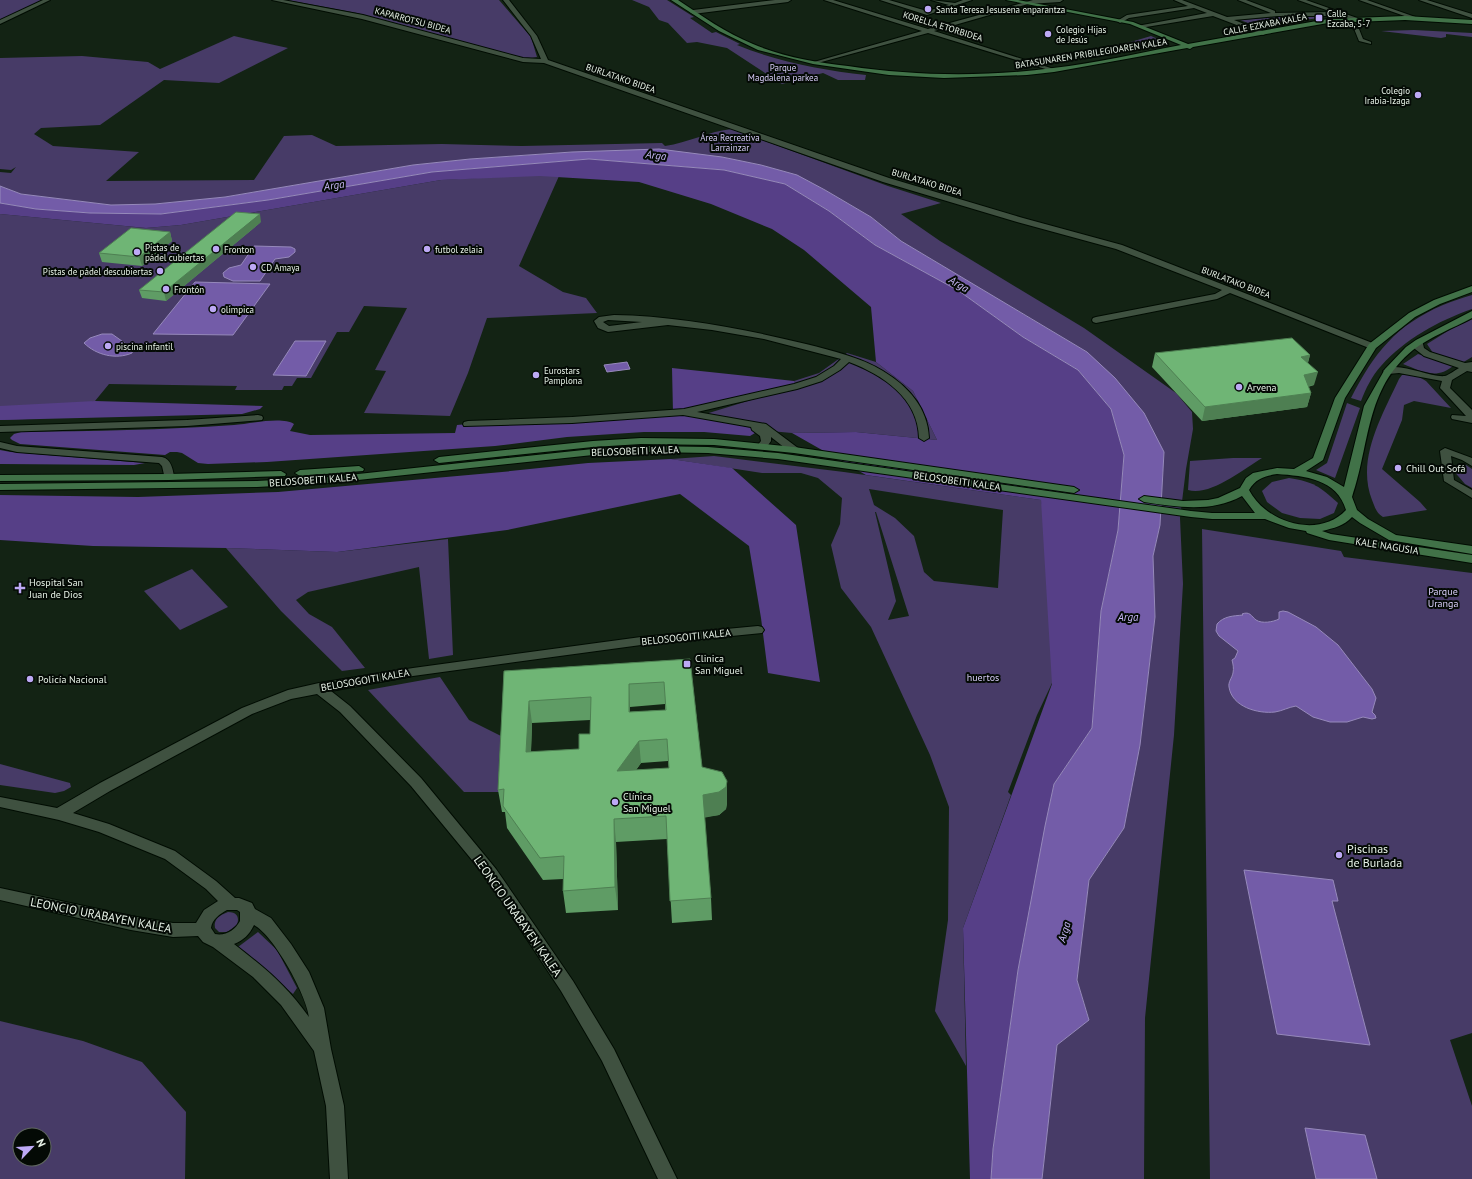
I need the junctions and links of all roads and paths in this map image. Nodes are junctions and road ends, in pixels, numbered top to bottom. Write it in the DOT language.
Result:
graph roads {
  1 [pos="47,0"];
  2 [pos="275,0"];
  3 [pos="506,0"];
  4 [pos="674,0"];
  5 [pos="788,0"];
  6 [pos="826,0"];
  7 [pos="884,0"];
  8 [pos="934,0"];
  9 [pos="969,0"];
  10 [pos="1009,0"];
  11 [pos="1060,0"];
  12 [pos="1177,0"];
  13 [pos="1241,0"];
  14 [pos="1300,0"];
  15 [pos="1362,0"];
  16 [pos="1422,0"];
  17 [pos="1027,3"];
  18 [pos="958,5"];
  19 [pos="1195,7"];
  20 [pos="693,12"];
  21 [pos="1214,14"];
  22 [pos="1278,14"];
  23 [pos="1472,16"];
  24 [pos="1342,17"];
  25 [pos="1225,19"];
  26 [pos="1418,19"];
  27 [pos="1120,21"];
  28 [pos="0,22"];
  29 [pos="1472,22"];
  30 [pos="1140,26"];
  31 [pos="931,31"];
  32 [pos="1263,33"];
  33 [pos="1369,43"];
  34 [pos="1190,47"];
  35 [pos="545,61"];
  36 [pos="816,63"];
  37 [pos="1054,70"];
  38 [pos="1472,289"];
  39 [pos="1230,290"];
  40 [pos="1472,314"];
  41 [pos="1096,320"];
  42 [pos="669,322"];
  43 [pos="1419,342"];
  44 [pos="1372,346"];
  45 [pos="848,358"];
  46 [pos="1470,366"];
  47 [pos="1388,371"];
  48 [pos="1448,379"];
  49 [pos="684,412"];
  50 [pos="1472,416"];
  51 [pos="258,418"];
  52 [pos="1456,418"];
  53 [pos="1472,420"];
  54 [pos="468,424"];
  55 [pos="0,428"];
  56 [pos="17,429"];
  57 [pos="924,438"];
  58 [pos="0,439"];
  59 [pos="0,445"];
  60 [pos="762,446"];
  61 [pos="794,450"];
  62 [pos="1472,463"];
  63 [pos="1297,472"];
  64 [pos="169,477"];
  65 [pos="0,478"];
  66 [pos="0,487"];
  67 [pos="1037,488"];
  68 [pos="1244,490"];
  69 [pos="1472,495"];
  70 [pos="1347,496"];
  71 [pos="1352,511"];
  72 [pos="1268,516"];
  73 [pos="1302,528"];
  74 [pos="1472,550"];
  75 [pos="1472,559"];
  76 [pos="758,630"];
  77 [pos="318,688"];
  78 [pos="0,802"];
  79 [pos="60,814"];
  80 [pos="0,894"];
  81 [pos="231,904"];
  82 [pos="250,914"];
  83 [pos="204,930"];
  84 [pos="216,940"];
  85 [pos="322,1049"];
  86 [pos="339,1179"];
  87 [pos="668,1179"];
  1 -- 28 [label="street"];
  2 -- 35 [label="street, KAPARROTSU BIDEA"];
  3 -- 35 [label="street"];
  4 -- 20 [label="main road, BATASUNAREN PRIBILEGIOAREN KALEA"];
  5 -- 20 [label="street"];
  6 -- 31 [label="street, KORELLA ETORBIDEA"];
  7 -- 18 [label="street"];
  8 -- 18 [label="street"];
  9 -- 18 [label="street"];
  10 -- 17 [label="main road"];
  11 -- 17 [label="street"];
  12 -- 19 [label="street"];
  13 -- 22 [label="street"];
  14 -- 24 [label="street"];
  15 -- 26 [label="street"];
  16 -- 23 [label="street"];
  17 -- 27 [label="main road"];
  17 -- 31 [label="street"];
  19 -- 21 [label="street"];
  19 -- 27 [label="street"];
  20 -- 36 [label="main road, BATASUNAREN PRIBILEGIOAREN KALEA"];
  21 -- 25 [label="street"];
  21 -- 30 [label="street"];
  22 -- 24 [label="street, CALLE EZKABA KALEA"];
  22 -- 25 [label="street, CALLE EZKABA KALEA"];
  24 -- 26 [label="main road, CALLE EZKABA KALEA"];
  24 -- 32 [label="main road, CALLE EZKABA KALEA"];
  24 -- 33 [label="street"];
  25 -- 32 [label="street"];
  26 -- 29 [label="main road, CALLE EZKABA KALEA"];
  27 -- 30 [label="main road"];
  30 -- 34 [label="main road"];
  31 -- 36 [label="street"];
  31 -- 37 [label="street, KORELLA ETORBIDEA"];
  32 -- 34 [label="main road, CALLE EZKABA KALEA"];
  34 -- 37 [label="main road, BATASUNAREN PRIBILEGIOAREN KALEA"];
  35 -- 39 [label="street, BURLATAKO BIDEA"];
  36 -- 37 [label="main road, BATASUNAREN PRIBILEGIOAREN KALEA"];
  38 -- 44 [label="main road"];
  39 -- 41 [label="street"];
  39 -- 44 [label="street, BURLATAKO BIDEA"];
  40 -- 43 [label="main road"];
  42 -- 42 [label="street"];
  42 -- 45 [label="street"];
  43 -- 46 [label="street"];
  43 -- 47 [label="main road"];
  44 -- 63 [label="main road"];
  45 -- 49 [label="street, BELOSOBEITI KALEA"];
  45 -- 57 [label="street"];
  46 -- 48 [label="street"];
  47 -- 48 [label="street"];
  47 -- 70 [label="main road"];
  48 -- 50 [label="street"];
  49 -- 54 [label="street, BELOSOBEITI KALEA"];
  49 -- 60 [label="street, BELOSOBEITI KALEA"];
  49 -- 61 [label="street, BELOSOBEITI KALEA"];
  51 -- 56 [label="street"];
  52 -- 53 [label="street"];
  55 -- 56 [label="street"];
  56 -- 58 [label="street"];
  59 -- 64 [label="street"];
  60 -- 61 [label="main road, BELOSOBEITI KALEA"];
  60 -- 64 [label="main road, BELOSOBEITI KALEA"];
  61 -- 67 [label="main road, BELOSOBEITI KALEA"];
  62 -- 69 [label="street"];
  63 -- 68 [label="main road"];
  63 -- 70 [label="main road"];
  64 -- 65 [label="main road, BELOSOBEITI KALEA"];
  66 -- 67 [label="main road, BELOSOBEITI KALEA"];
  67 -- 68 [label="main road, BELOSOBEITI KALEA"];
  67 -- 72 [label="main road, BELOSOBEITI KALEA"];
  68 -- 72 [label="main road"];
  70 -- 71 [label="main road"];
  71 -- 73 [label="main road"];
  71 -- 74 [label="main road, KALE NAGUSIA"];
  72 -- 73 [label="main road, KALE NAGUSIA"];
  73 -- 75 [label="main road, KALE NAGUSIA"];
  76 -- 77 [label="street, BELOSOGOITI KALEA"];
  77 -- 79 [label="street, BELOSOGOITI KALEA"];
  77 -- 87 [label="street, LEONCIO URABAYEN KALEA"];
  78 -- 79 [label="street"];
  79 -- 81 [label="street"];
  80 -- 83 [label="street, LEONCIO URABAYEN KALEA"];
  81 -- 82 [label="street"];
  81 -- 83 [label="street"];
  82 -- 84 [label="street"];
  82 -- 85 [label="street"];
  83 -- 84 [label="street"];
  84 -- 85 [label="street"];
  85 -- 86 [label="street"];
}
